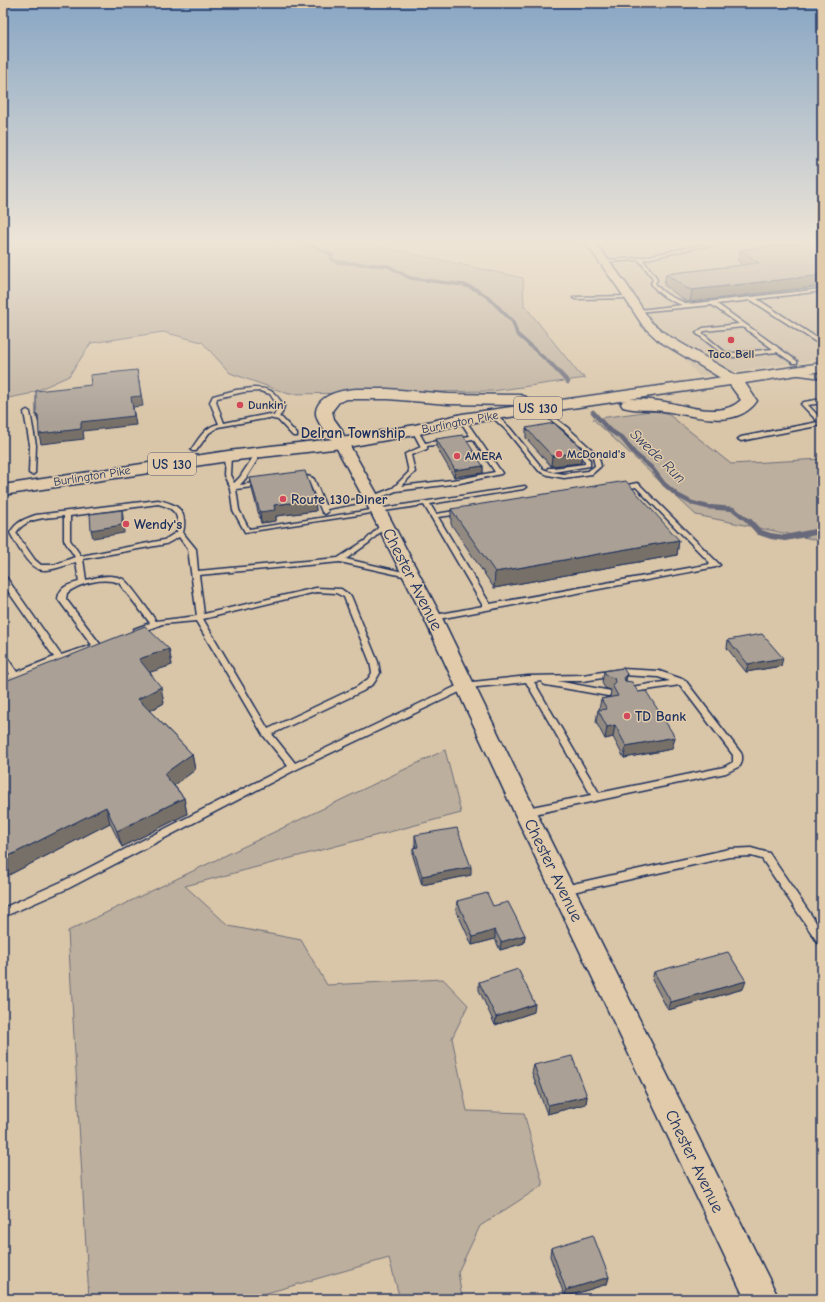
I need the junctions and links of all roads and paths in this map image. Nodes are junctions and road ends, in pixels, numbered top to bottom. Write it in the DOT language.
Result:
graph roads {
  1 [pos="634,303"];
  2 [pos="681,303"];
  3 [pos="713,303"];
  4 [pos="760,303"];
  5 [pos="688,306"];
  6 [pos="639,311"];
  7 [pos="743,325"];
  8 [pos="819,339"];
  9 [pos="822,345"];
  10 [pos="777,350"];
  11 [pos="822,358"];
  12 [pos="795,362"];
  13 [pos="822,367"];
  14 [pos="780,373"];
  15 [pos="728,376"];
  16 [pos="822,376"];
  17 [pos="580,401"];
  18 [pos="822,401"];
  19 [pos="534,404"];
  20 [pos="26,412"];
  21 [pos="493,415"];
  22 [pos="276,417"];
  23 [pos="553,419"];
  24 [pos="462,420"];
  25 [pos="822,423"];
  26 [pos="219,426"];
  27 [pos="415,430"];
  28 [pos="557,433"];
  29 [pos="295,435"];
  30 [pos="338,436"];
  31 [pos="474,437"];
  32 [pos="514,437"];
  33 [pos="741,439"];
  34 [pos="568,442"];
  35 [pos="423,445"];
  36 [pos="194,450"];
  37 [pos="258,452"];
  38 [pos="228,456"];
  39 [pos="32,473"];
  40 [pos="3,478"];
  41 [pos="291,480"];
  42 [pos="269,483"];
  43 [pos="524,487"];
  44 [pos="232,488"];
  45 [pos="395,489"];
  46 [pos="613,489"];
  47 [pos="3,490"];
  48 [pos="427,504"];
  49 [pos="324,507"];
  50 [pos="378,511"];
  51 [pos="466,511"];
  52 [pos="67,514"];
  53 [pos="434,516"];
  54 [pos="327,517"];
  55 [pos="180,532"];
  56 [pos="79,558"];
  57 [pos="340,560"];
  58 [pos="195,573"];
  59 [pos="412,576"];
  60 [pos="3,579"];
  61 [pos="83,583"];
  62 [pos="488,607"];
  63 [pos="199,618"];
  64 [pos="433,618"];
  65 [pos="155,625"];
  66 [pos="126,636"];
  67 [pos="3,658"];
  68 [pos="59,658"];
  69 [pos="15,675"];
  70 [pos="528,679"];
  71 [pos="3,680"];
  72 [pos="682,682"];
  73 [pos="466,685"];
  74 [pos="627,690"];
  75 [pos="608,693"];
  76 [pos="266,733"];
  77 [pos="294,767"];
  78 [pos="597,797"];
  79 [pos="525,812"];
  80 [pos="564,890"];
  81 [pos="3,913"];
  82 [pos="822,940"];
  83 [pos="762,1299"];
  1 -- 6 [label="street"];
  2 -- 5 [label="lane"];
  3 -- 5 [label="lane"];
  3 -- 7 [label="lane"];
  4 -- 8 [label="lane"];
  5 -- 6 [label="lane"];
  6 -- 15 [label="street"];
  7 -- 10 [label="lane"];
  7 -- 10 [label="lane"];
  8 -- 9 [label="lane"];
  10 -- 12 [label="lane"];
  11 -- 12 [label="highway, Burlington Pike / US 130"];
  12 -- 15 [label="highway, Burlington Pike / US 130"];
  13 -- 14 [label="highway, Burlington Pike / US 130"];
  14 -- 15 [label="highway, Burlington Pike / US 130"];
  14 -- 16 [label="lane"];
  15 -- 17 [label="highway, Burlington Pike / US 130"];
  15 -- 17 [label="highway"];
  15 -- 19 [label="highway, Burlington Pike / US 130"];
  17 -- 19 [label="highway, Burlington Pike / US 130"];
  18 -- 25 [label="lane"];
  19 -- 21 [label="highway, Burlington Pike / US 130"];
  19 -- 23 [label="lane"];
  19 -- 30 [label="highway, Burlington Pike / US 130"];
  19 -- 30 [label="highway"];
  20 -- 39 [label="lane"];
  21 -- 24 [label="highway, Burlington Pike / US 130"];
  21 -- 32 [label="lane"];
  22 -- 26 [label="lane"];
  22 -- 26 [label="lane"];
  22 -- 29 [label="lane"];
  23 -- 28 [label="lane"];
  23 -- 32 [label="lane"];
  24 -- 27 [label="highway, Burlington Pike / US 130"];
  24 -- 31 [label="lane"];
  25 -- 33 [label="lane"];
  26 -- 36 [label="lane"];
  27 -- 30 [label="highway, Burlington Pike / US 130"];
  27 -- 35 [label="lane"];
  29 -- 30 [label="highway, Burlington Pike / US 130"];
  29 -- 36 [label="highway, Burlington Pike / US 130"];
  30 -- 37 [label="highway, Burlington Pike / US 130"];
  30 -- 50 [label="street, Chester Avenue"];
  31 -- 35 [label="lane"];
  31 -- 45 [label="lane"];
  32 -- 34 [label="lane"];
  35 -- 45 [label="lane"];
  36 -- 39 [label="highway, Burlington Pike / US 130"];
  37 -- 38 [label="highway, Burlington Pike / US 130"];
  37 -- 44 [label="lane"];
  38 -- 44 [label="lane"];
  38 -- 47 [label="highway, Burlington Pike / US 130"];
  39 -- 40 [label="highway, Burlington Pike / US 130"];
  41 -- 49 [label="lane"];
  42 -- 44 [label="lane"];
  43 -- 48 [label="lane"];
  44 -- 54 [label="lane"];
  45 -- 50 [label="lane"];
  46 -- 62 [label="lane"];
  48 -- 50 [label="lane"];
  48 -- 53 [label="lane"];
  49 -- 50 [label="lane"];
  49 -- 54 [label="lane"];
  50 -- 54 [label="lane"];
  50 -- 57 [label="lane"];
  50 -- 59 [label="street, Chester Avenue"];
  51 -- 53 [label="lane"];
  52 -- 55 [label="lane"];
  52 -- 56 [label="lane"];
  52 -- 56 [label="lane"];
  53 -- 62 [label="lane"];
  55 -- 56 [label="lane"];
  55 -- 58 [label="lane"];
  56 -- 61 [label="lane"];
  57 -- 58 [label="lane"];
  57 -- 59 [label="lane"];
  58 -- 63 [label="lane"];
  59 -- 64 [label="street, Chester Avenue"];
  60 -- 68 [label="lane"];
  61 -- 65 [label="lane"];
  61 -- 68 [label="lane"];
  62 -- 64 [label="lane"];
  63 -- 65 [label="lane"];
  63 -- 76 [label="lane"];
  63 -- 76 [label="lane"];
  64 -- 73 [label="street, Chester Avenue"];
  65 -- 66 [label="lane"];
  67 -- 69 [label="lane"];
  68 -- 69 [label="lane"];
  69 -- 71 [label="lane"];
  70 -- 72 [label="lane"];
  70 -- 73 [label="lane"];
  70 -- 75 [label="lane"];
  70 -- 78 [label="lane"];
  72 -- 74 [label="lane"];
  72 -- 78 [label="lane"];
  73 -- 77 [label="lane"];
  73 -- 79 [label="street, Chester Avenue"];
  76 -- 77 [label="lane"];
  77 -- 81 [label="lane"];
  78 -- 79 [label="lane"];
  79 -- 80 [label="street, Chester Avenue"];
  80 -- 82 [label="lane"];
  80 -- 83 [label="street, Chester Avenue"];
}
